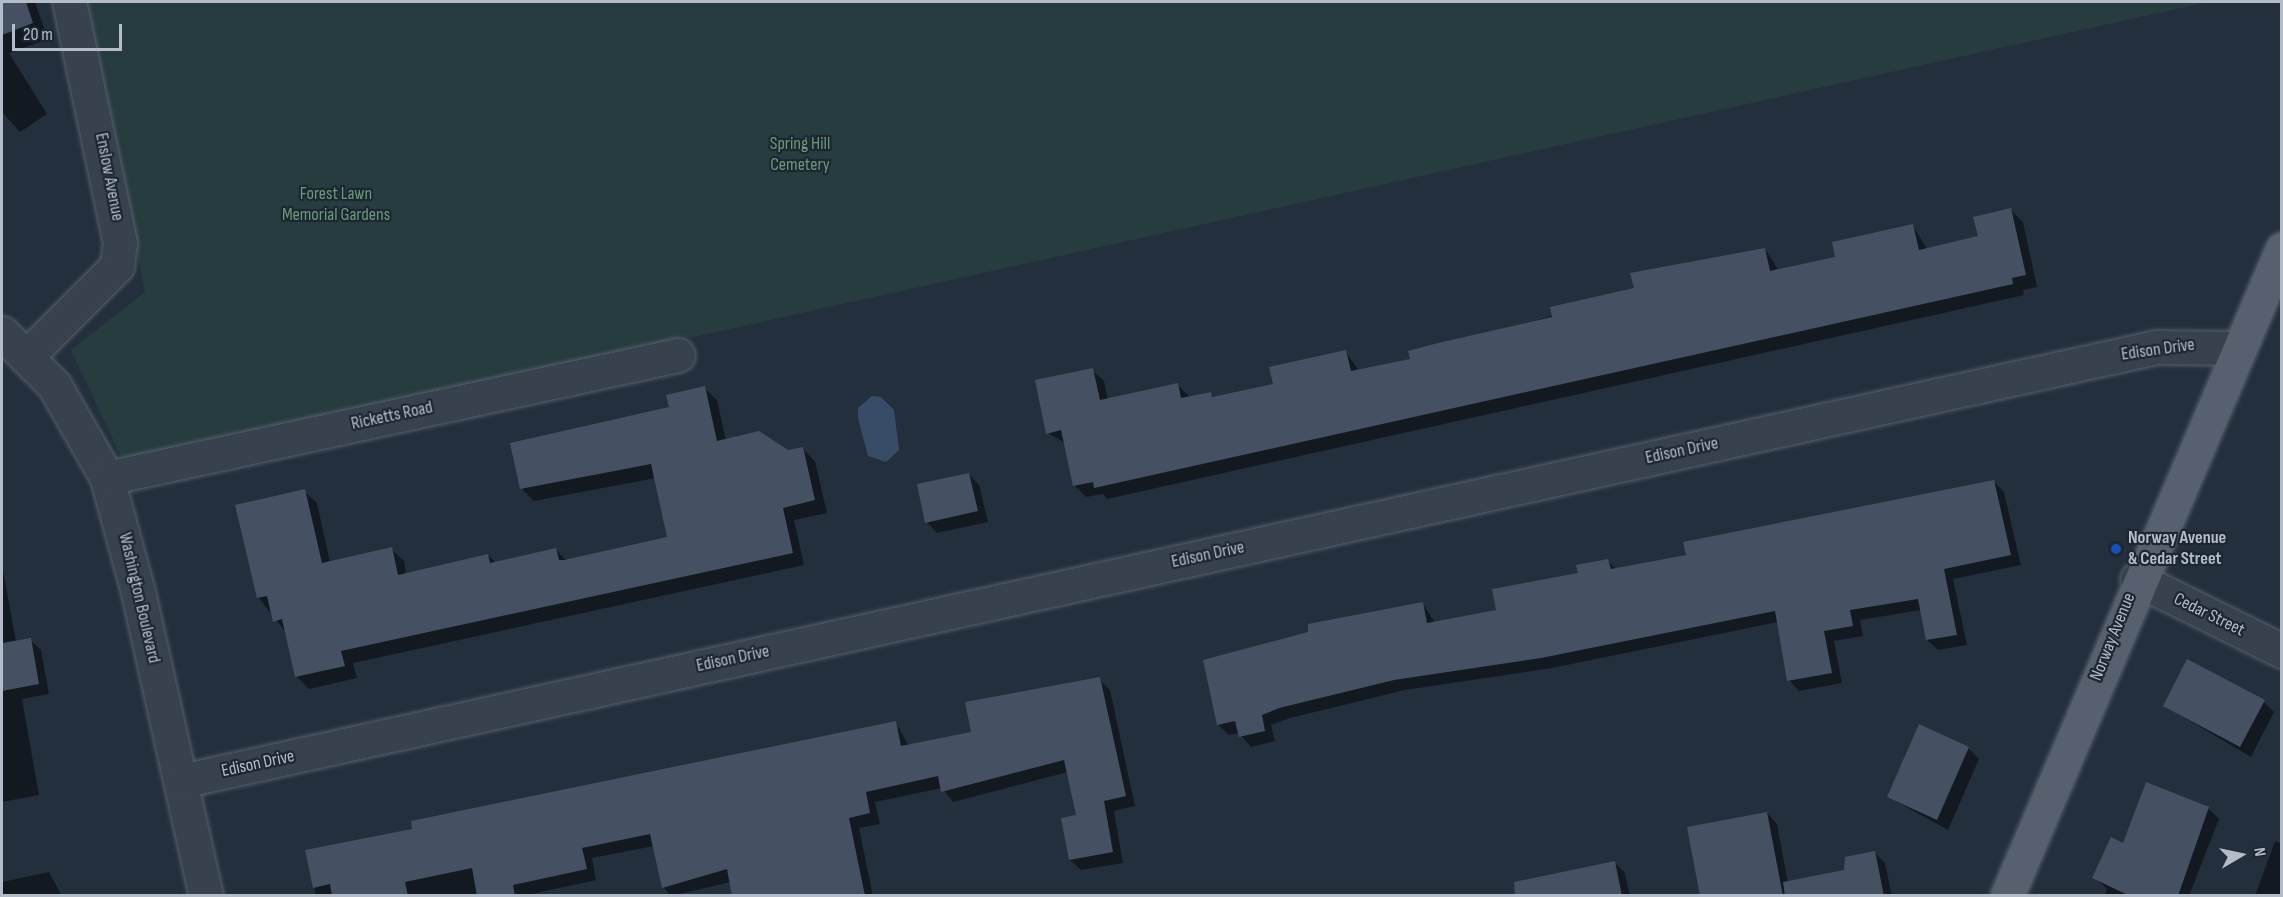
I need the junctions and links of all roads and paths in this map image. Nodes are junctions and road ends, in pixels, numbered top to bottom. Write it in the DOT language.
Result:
graph roads {
  1 [pos="69,2"];
  2 [pos="2282,249"];
  3 [pos="2,333"];
  4 [pos="2236,348"];
  5 [pos="678,355"];
  6 [pos="28,356"];
  7 [pos="107,478"];
  8 [pos="2137,579"];
  9 [pos="2282,651"];
  10 [pos="181,781"];
  11 [pos="206,896"];
  12 [pos="2007,896"];
  1 -- 6 [label="street, Enslow Avenue"];
  2 -- 4 [label="main road, Norway Avenue"];
  3 -- 6 [label="street, Washington Boulevard"];
  4 -- 8 [label="main road, Norway Avenue"];
  4 -- 10 [label="street, Edison Drive"];
  5 -- 7 [label="street, Ricketts Road"];
  6 -- 7 [label="street, Washington Boulevard"];
  7 -- 10 [label="street, Washington Boulevard"];
  8 -- 9 [label="street, Cedar Street"];
  8 -- 12 [label="main road, Norway Avenue"];
  10 -- 11 [label="street, Washington Boulevard"];
}
